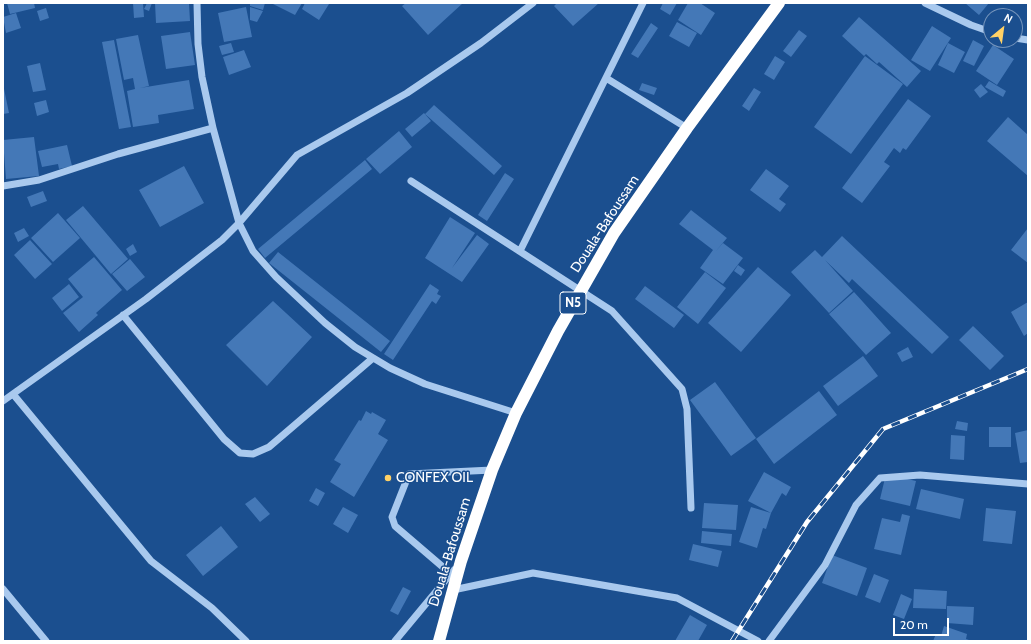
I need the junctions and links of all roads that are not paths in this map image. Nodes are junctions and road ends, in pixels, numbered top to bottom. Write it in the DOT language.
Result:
graph roads {
  1 [pos="197,3"];
  2 [pos="533,3"];
  3 [pos="643,3"];
  4 [pos="779,3"];
  5 [pos="925,3"];
  6 [pos="983,30"];
  7 [pos="606,78"];
  8 [pos="213,128"];
  9 [pos="686,128"];
  10 [pos="411,181"];
  11 [pos="3,186"];
  12 [pos="239,223"];
  13 [pos="520,251"];
  14 [pos="580,290"];
  15 [pos="123,315"];
  16 [pos="373,358"];
  17 [pos="13,394"];
  18 [pos="3,402"];
  19 [pos="516,413"];
  20 [pos="492,470"];
  21 [pos="1028,484"];
  22 [pos="691,508"];
  23 [pos="461,561"];
  24 [pos="451,574"];
  25 [pos="3,589"];
  26 [pos="453,590"];
  27 [pos="46,641"];
  28 [pos="246,641"];
  29 [pos="395,641"];
  30 [pos="439,641"];
  31 [pos="758,641"];
  32 [pos="769,641"];
  1 -- 8 [label="street"];
  2 -- 12 [label="street"];
  3 -- 7 [label="street"];
  4 -- 9 [label="highway, Douala-Bafoussam / N5"];
  5 -- 6 [label="street"];
  7 -- 9 [label="street"];
  7 -- 13 [label="street"];
  8 -- 11 [label="street"];
  8 -- 12 [label="street"];
  9 -- 14 [label="highway, Douala-Bafoussam / N5"];
  10 -- 13 [label="street"];
  12 -- 15 [label="street"];
  12 -- 16 [label="street"];
  13 -- 14 [label="street"];
  14 -- 19 [label="highway, Douala-Bafoussam / N5"];
  14 -- 22 [label="street"];
  15 -- 16 [label="street"];
  15 -- 17 [label="street"];
  16 -- 19 [label="street"];
  17 -- 18 [label="street"];
  17 -- 28 [label="street"];
  19 -- 20 [label="highway, Douala-Bafoussam / N5"];
  20 -- 23 [label="highway, Douala-Bafoussam / N5"];
  20 -- 24 [label="street"];
  21 -- 32 [label="street"];
  23 -- 24 [label="street"];
  23 -- 26 [label="highway, Douala-Bafoussam / N5"];
  24 -- 29 [label="street"];
  25 -- 27 [label="street"];
  26 -- 30 [label="highway, Douala-Bafoussam / N5"];
  26 -- 31 [label="street"];
}
